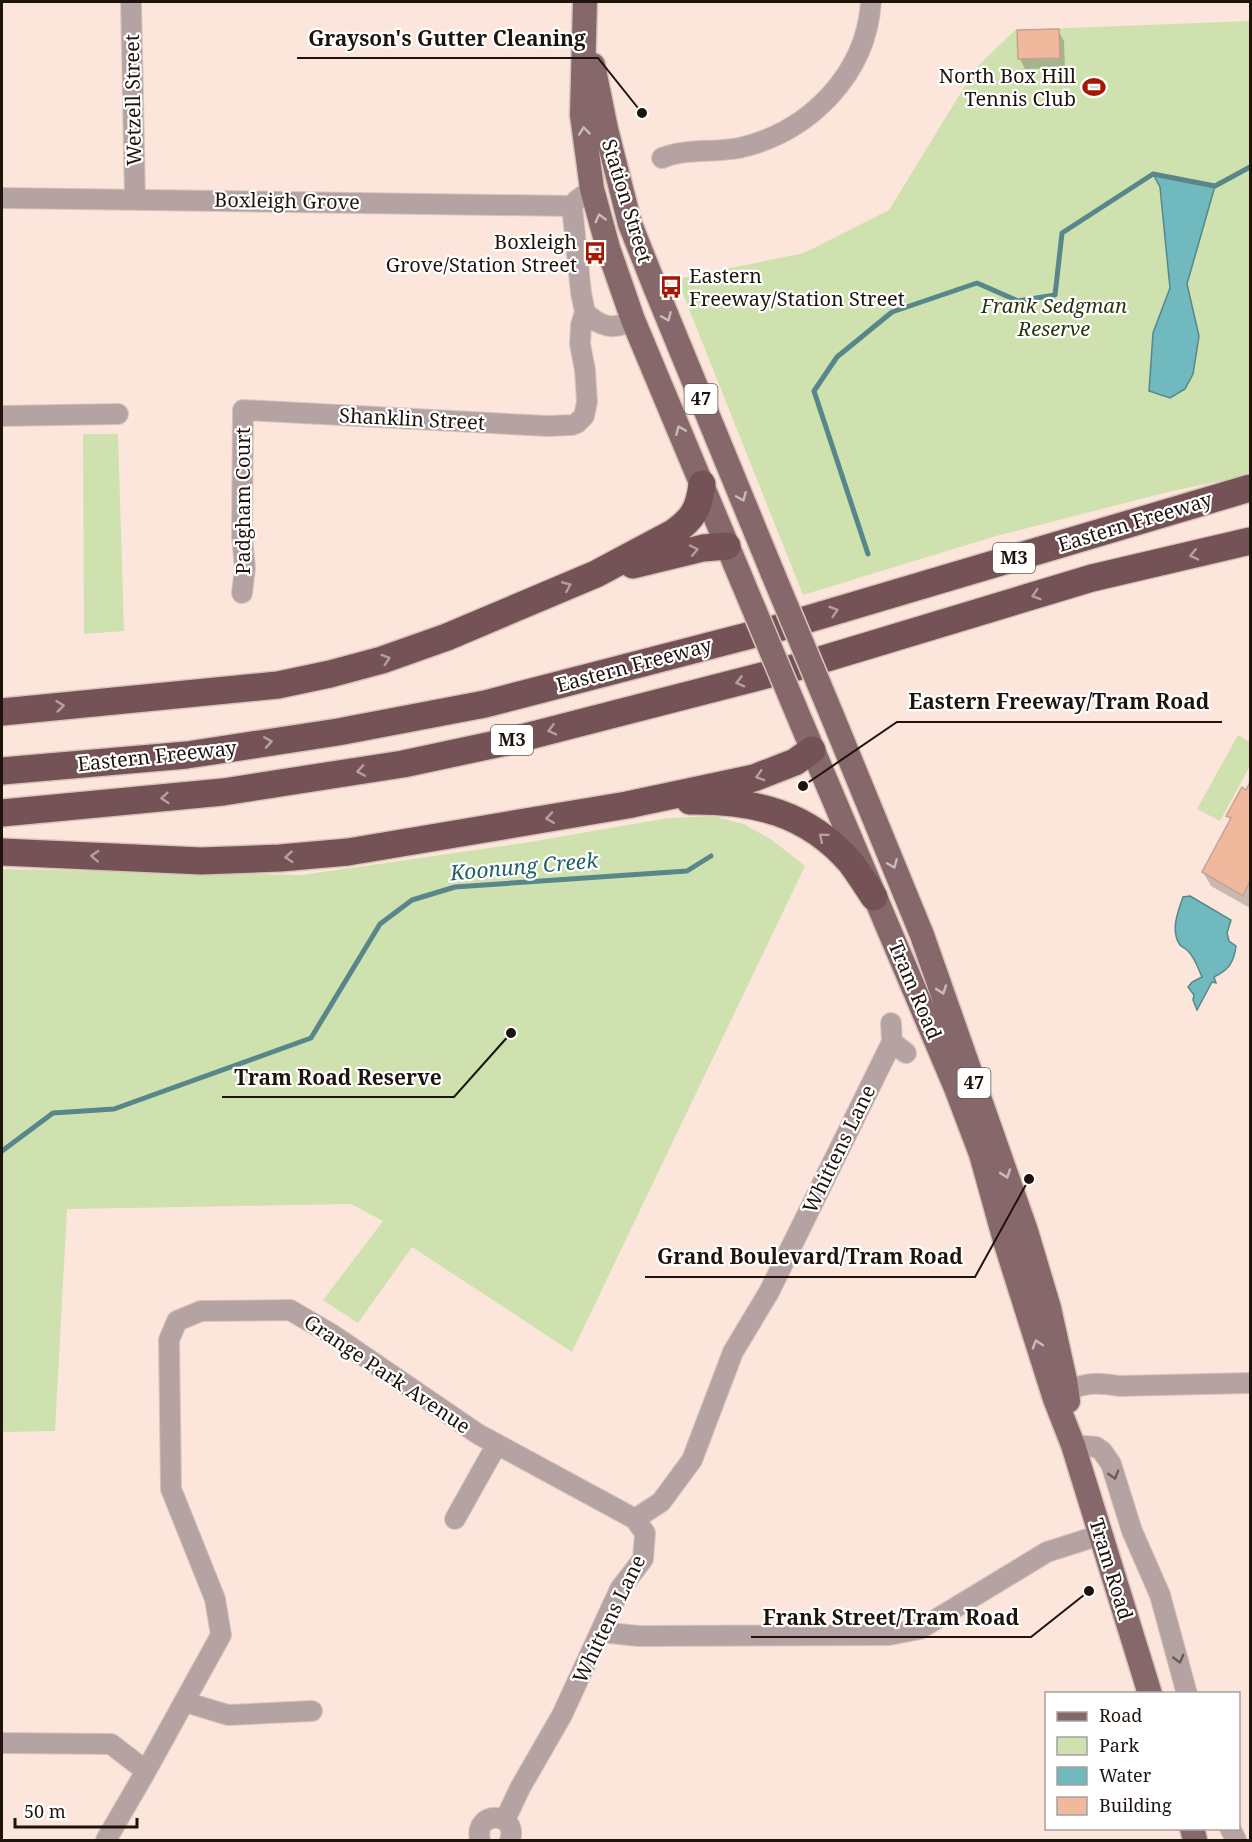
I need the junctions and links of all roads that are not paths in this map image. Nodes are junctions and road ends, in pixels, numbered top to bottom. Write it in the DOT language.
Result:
graph roads {
  1 [pos="132,2"];
  2 [pos="871,2"];
  3 [pos="586,11"];
  4 [pos="662,158"];
  5 [pos="592,189"];
  6 [pos="2,198"];
  7 [pos="135,199"];
  8 [pos="572,206"];
  9 [pos="628,212"];
  10 [pos="585,312"];
  11 [pos="633,320"];
  12 [pos="603,326"];
  13 [pos="585,370"];
  14 [pos="243,410"];
  15 [pos="118,414"];
  16 [pos="2,416"];
  17 [pos="702,484"];
  18 [pos="1251,488"];
  19 [pos="1251,541"];
  20 [pos="727,546"];
  21 [pos="596,574"];
  22 [pos="773,574"];
  23 [pos="242,593"];
  24 [pos="2,712"];
  25 [pos="831,713"];
  26 [pos="812,750"];
  27 [pos="2,771"];
  28 [pos="627,805"];
  29 [pos="2,813"];
  30 [pos="2,852"];
  31 [pos="874,897"];
  32 [pos="896,1039"];
  33 [pos="1028,1240"];
  34 [pos="1006,1244"];
  35 [pos="1251,1383"];
  36 [pos="1063,1398"];
  37 [pos="497,1444"];
  38 [pos="1072,1445"];
  39 [pos="454,1519"];
  40 [pos="635,1519"];
  41 [pos="1098,1528"];
  42 [pos="601,1632"];
  43 [pos="1149,1692"];
  44 [pos="1186,1692"];
  45 [pos="185,1702"];
  46 [pos="312,1711"];
  47 [pos="2,1743"];
  48 [pos="146,1771"];
  49 [pos="505,1821"];
  50 [pos="106,1840"];
  51 [pos="480,1840"];
  52 [pos="510,1840"];
  1 -- 7 [label="street, Wetzell Street"];
  2 -- 4 [label="street"];
  5 -- 3 [label="main road, Station Street / 47, one-way"];
  3 -- 9 [label="main road, Station Street / 47"];
  5 -- 8 [label="street, Station Street"];
  5 -- 9 [label="main road"];
  11 -- 5 [label="main road, Station Street / 47, one-way"];
  6 -- 7 [label="street, Boxleigh Grove"];
  7 -- 8 [label="street, Boxleigh Grove"];
  8 -- 10 [label="street"];
  9 -- 11 [label="main road"];
  9 -- 22 [label="main road, Station Street / 47, one-way"];
  10 -- 12 [label="street"];
  10 -- 13 [label="street"];
  11 -- 12 [label="street"];
  17 -- 11 [label="main road, Station Street / 47, one-way"];
  12 -- 13 [label="street"];
  13 -- 14 [label="street, Shanklin Street"];
  14 -- 23 [label="street, Padgham Court"];
  15 -- 16 [label="street"];
  17 -- 20 [label="main road, Station Street / 47"];
  17 -- 21 [label="highway"];
  27 -- 18 [label="highway, Eastern Freeway / M3, one-way"];
  19 -- 29 [label="highway, Eastern Freeway / M3, one-way"];
  21 -- 20 [label="highway, one-way"];
  20 -- 22 [label="main road"];
  20 -- 26 [label="main road, Tram Road / 47, bridge"];
  24 -- 21 [label="highway, one-way"];
  22 -- 25 [label="main road, Tram Road / 47, bridge"];
  25 -- 26 [label="main road"];
  25 -- 33 [label="main road, Tram Road / 47, one-way"];
  26 -- 28 [label="highway, one-way"];
  26 -- 31 [label="main road, Tram Road / 47"];
  28 -- 30 [label="highway, one-way"];
  31 -- 28 [label="highway, one-way"];
  31 -- 34 [label="main road, Tram Road / 47"];
  32 -- 40 [label="street, Whittens Lane"];
  33 -- 34 [label="main road"];
  33 -- 36 [label="main road, Tram Road / 47"];
  36 -- 34 [label="main road, Tram Road / 47, one-way"];
  35 -- 36 [label="street"];
  36 -- 38 [label="main road, Tram Road / 47"];
  37 -- 39 [label="street"];
  37 -- 40 [label="street, Grange Park Avenue"];
  37 -- 45 [label="street, Grange Park Avenue"];
  38 -- 41 [label="main road, Tram Road / 47"];
  38 -- 44 [label="street, one-way"];
  40 -- 42 [label="street, Whittens Lane"];
  41 -- 42 [label="street"];
  41 -- 43 [label="main road, Tram Road / 47"];
  42 -- 49 [label="street, Whittens Lane"];
  45 -- 46 [label="street"];
  45 -- 48 [label="street, Grange Park Avenue"];
  47 -- 48 [label="street"];
  48 -- 50 [label="street, Grange Park Avenue"];
  49 -- 51 [label="street"];
  49 -- 52 [label="street"];
}
